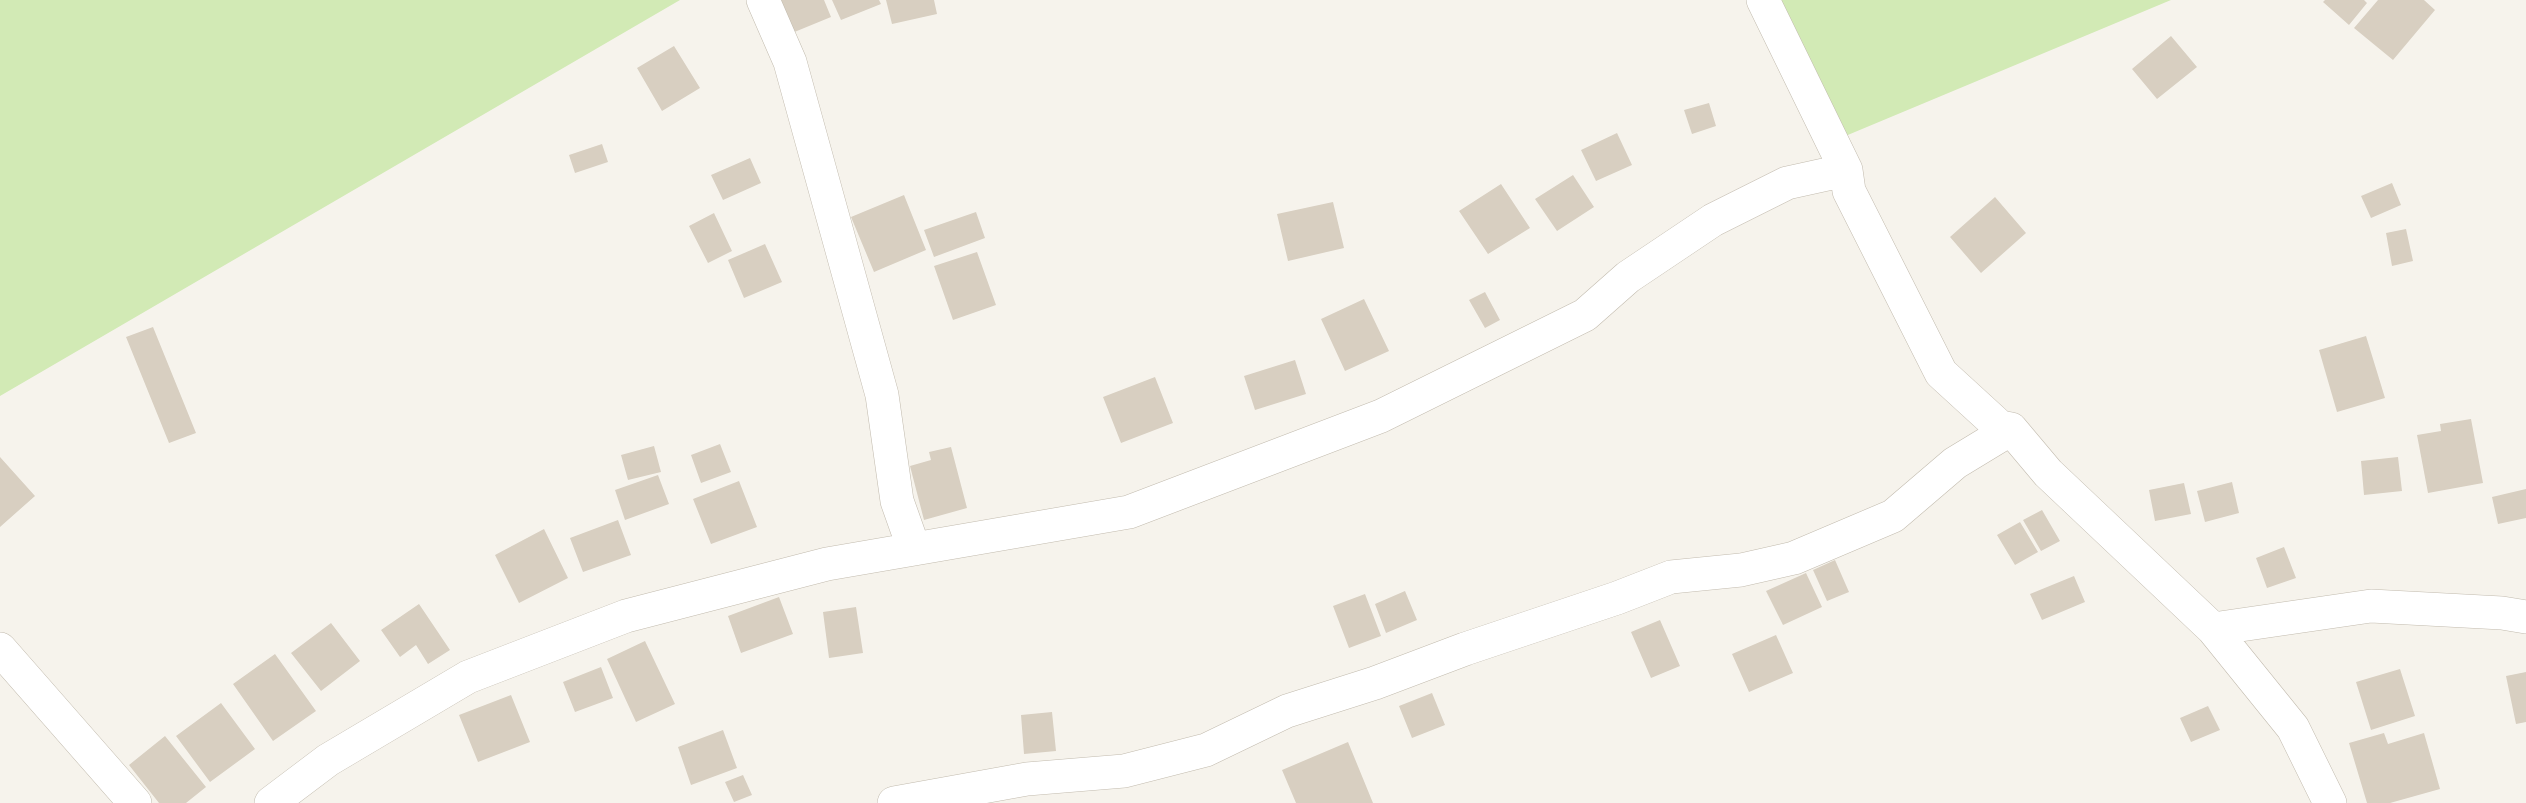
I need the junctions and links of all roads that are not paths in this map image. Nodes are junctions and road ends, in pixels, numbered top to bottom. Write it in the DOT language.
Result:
graph roads {
  1 [pos="763,0"];
  2 [pos="1763,0"];
  3 [pos="1846,170"];
  4 [pos="2011,429"];
  5 [pos="914,549"];
  6 [pos="2526,617"];
  7 [pos="2212,629"];
  8 [pos="0,649"];
  9 [pos="135,803"];
  10 [pos="271,803"];
  11 [pos="894,803"];
  12 [pos="2330,803"];
  1 -- 5 [label="street"];
  2 -- 3 [label="street"];
  3 -- 4 [label="street"];
  3 -- 5 [label="street"];
  4 -- 7 [label="street"];
  4 -- 11 [label="street"];
  5 -- 10 [label="street"];
  6 -- 7 [label="street"];
  7 -- 12 [label="street"];
  8 -- 9 [label="street"];
}
